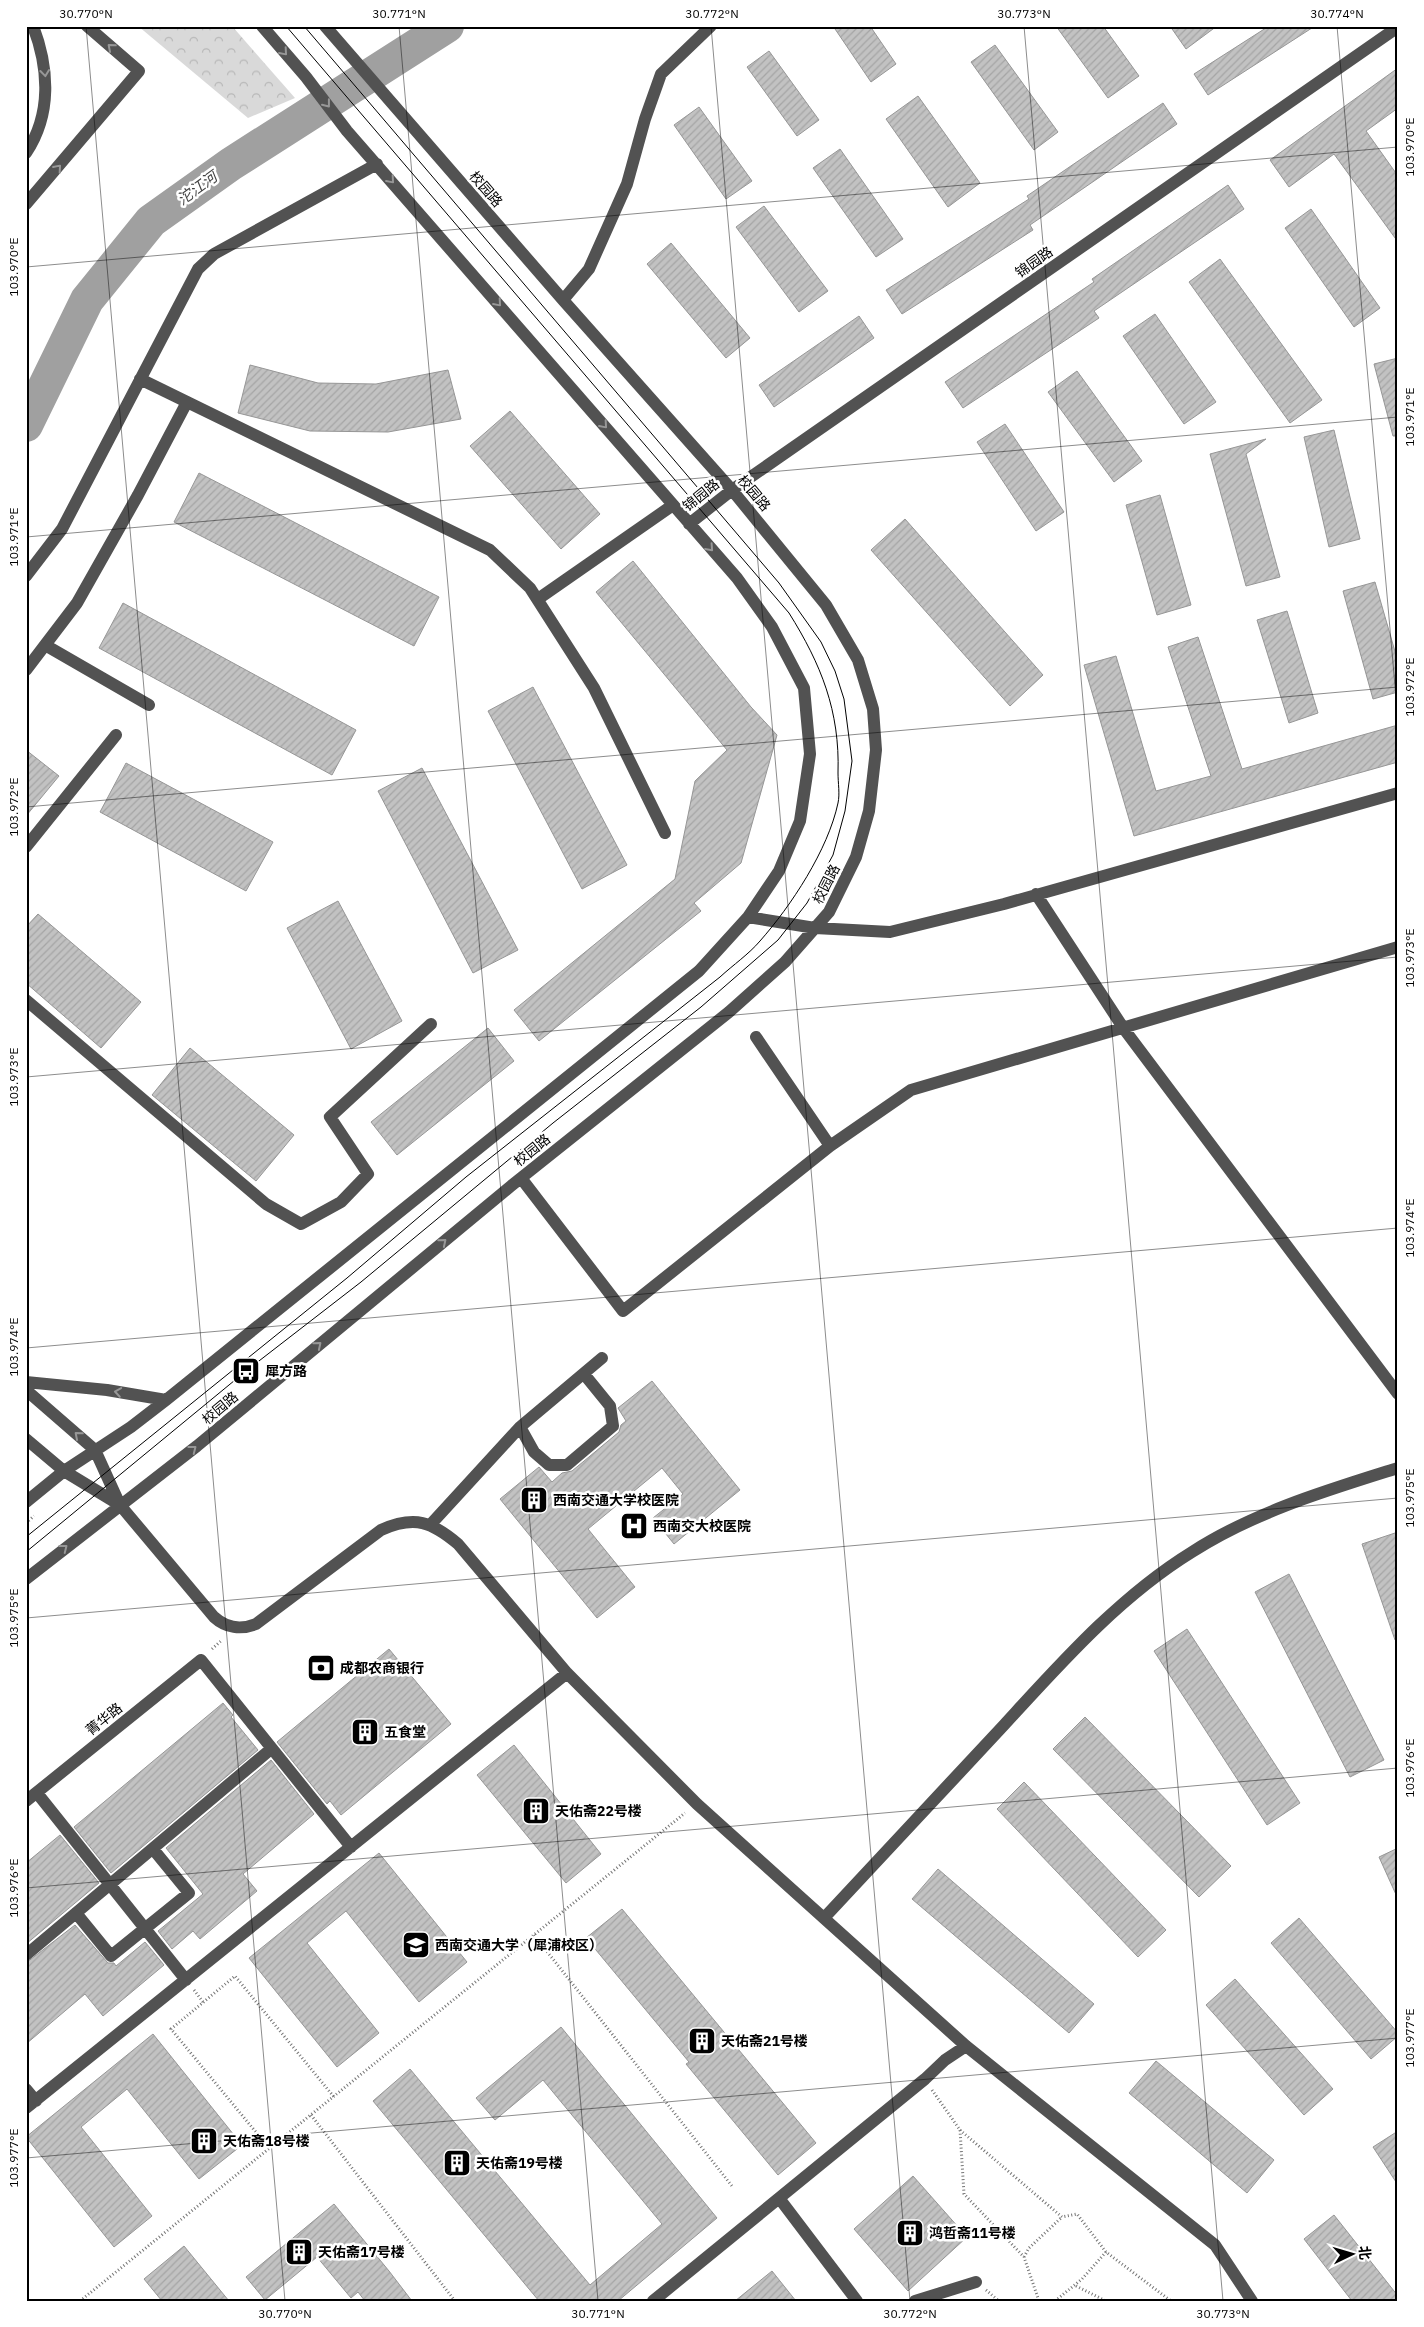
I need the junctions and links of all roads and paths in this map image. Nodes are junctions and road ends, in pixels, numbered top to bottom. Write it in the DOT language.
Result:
graph roads {
  1 [pos="33,26"];
  2 [pos="87,26"];
  3 [pos="262,26"];
  4 [pos="325,26"];
  5 [pos="710,26"];
  6 [pos="1398,27"];
  7 [pos="26,153"];
  8 [pos="377,164"];
  9 [pos="26,204"];
  10 [pos="563,300"];
  11 [pos="140,379"];
  12 [pos="187,402"];
  13 [pos="732,490"];
  14 [pos="673,505"];
  15 [pos="689,524"];
  16 [pos="26,576"];
  17 [pos="538,600"];
  18 [pos="45,645"];
  19 [pos="26,670"];
  20 [pos="149,704"];
  21 [pos="116,735"];
  22 [pos="1398,793"];
  23 [pos="665,833"];
  24 [pos="26,847"];
  25 [pos="1036,894"];
  26 [pos="748,917"];
  27 [pos="815,928"];
  28 [pos="1398,947"];
  29 [pos="26,1000"];
  30 [pos="431,1024"];
  31 [pos="1124,1029"];
  32 [pos="756,1037"];
  33 [pos="830,1146"];
  34 [pos="521,1178"];
  35 [pos="602,1358"];
  36 [pos="584,1374"];
  37 [pos="26,1382"];
  38 [pos="26,1390"];
  39 [pos="1398,1394"];
  40 [pos="166,1400"];
  41 [pos="520,1427"];
  42 [pos="26,1439"];
  43 [pos="95,1450"];
  44 [pos="1398,1468"];
  45 [pos="64,1472"];
  46 [pos="26,1502"];
  47 [pos="120,1505"];
  48 [pos="431,1524"];
  49 [pos="26,1579"];
  50 [pos="234,1628"];
  51 [pos="201,1660"];
  52 [pos="567,1673"];
  53 [pos="271,1748"];
  54 [pos="37,1793"];
  55 [pos="26,1801"];
  56 [pos="697,1804"];
  57 [pos="352,1847"];
  58 [pos="153,1849"];
  59 [pos="111,1884"];
  60 [pos="76,1913"];
  61 [pos="824,1918"];
  62 [pos="146,1929"];
  63 [pos="534,1935"];
  64 [pos="26,1955"];
  65 [pos="186,1980"];
  66 [pos="966,2046"];
  67 [pos="925,2080"];
  68 [pos="26,2089"];
  69 [pos="334,2097"];
  70 [pos="31,2104"];
  71 [pos="310,2115"];
  72 [pos="960,2130"];
  73 [pos="269,2148"];
  74 [pos="732,2186"];
  75 [pos="780,2198"];
  76 [pos="1062,2217"];
  77 [pos="1106,2252"];
  78 [pos="1024,2257"];
  79 [pos="976,2282"];
  80 [pos="1076,2285"];
  81 [pos="82,2300"];
  82 [pos="455,2301"];
  83 [pos="653,2301"];
  84 [pos="857,2301"];
  85 [pos="915,2301"];
  86 [pos="1039,2301"];
  87 [pos="1055,2301"];
  88 [pos="1106,2301"];
  89 [pos="1171,2301"];
  90 [pos="1252,2301"];
  1 -- 7 [label="street, one-way"];
  9 -- 2 [label="street, one-way"];
  3 -- 8 [label="street, one-way"];
  4 -- 10 [label="street, 校园路"];
  5 -- 10 [label="street"];
  6 -- 13 [label="street, 锦园路"];
  8 -- 11 [label="street"];
  8 -- 14 [label="street, one-way"];
  10 -- 13 [label="street, 校园路"];
  11 -- 12 [label="street"];
  11 -- 16 [label="street"];
  12 -- 17 [label="street"];
  12 -- 18 [label="street"];
  13 -- 15 [label="street, 锦园路"];
  13 -- 27 [label="street, 校园路"];
  14 -- 15 [label="street"];
  14 -- 17 [label="street"];
  15 -- 26 [label="street, one-way"];
  17 -- 23 [label="street"];
  18 -- 19 [label="street"];
  18 -- 20 [label="street"];
  21 -- 24 [label="street"];
  22 -- 25 [label="street"];
  25 -- 27 [label="street"];
  25 -- 31 [label="street"];
  26 -- 27 [label="street"];
  26 -- 40 [label="street"];
  27 -- 34 [label="street, 校园路"];
  28 -- 31 [label="street"];
  29 -- 30 [label="street"];
  31 -- 33 [label="street"];
  31 -- 39 [label="street"];
  32 -- 33 [label="street"];
  33 -- 34 [label="street"];
  47 -- 34 [label="street, 校园路, one-way"];
  35 -- 36 [label="street"];
  36 -- 41 [label="street"];
  36 -- 41 [label="street"];
  40 -- 37 [label="street, one-way"];
  43 -- 38 [label="street, one-way"];
  40 -- 43 [label="street"];
  41 -- 48 [label="street"];
  42 -- 45 [label="street"];
  43 -- 45 [label="street"];
  43 -- 47 [label="street"];
  44 -- 61 [label="street"];
  45 -- 46 [label="street"];
  45 -- 47 [label="street"];
  49 -- 47 [label="street, 校园路, one-way"];
  47 -- 50 [label="street"];
  48 -- 50 [label="street"];
  48 -- 52 [label="street"];
  50 -- 51 [label="path"];
  51 -- 53 [label="street"];
  51 -- 54 [label="street, 菁华路"];
  52 -- 56 [label="street"];
  52 -- 57 [label="street"];
  53 -- 57 [label="street"];
  53 -- 58 [label="street"];
  54 -- 55 [label="street, 菁华路"];
  54 -- 59 [label="street"];
  56 -- 61 [label="street"];
  56 -- 63 [label="path"];
  57 -- 65 [label="street"];
  58 -- 59 [label="street"];
  58 -- 62 [label="street"];
  59 -- 60 [label="street"];
  59 -- 62 [label="street"];
  60 -- 62 [label="street"];
  60 -- 64 [label="street"];
  61 -- 66 [label="street"];
  62 -- 65 [label="street"];
  63 -- 69 [label="path"];
  63 -- 74 [label="path"];
  65 -- 70 [label="street"];
  66 -- 67 [label="street"];
  66 -- 90 [label="street"];
  67 -- 72 [label="path"];
  67 -- 75 [label="street"];
  68 -- 70 [label="street"];
  69 -- 71 [label="path"];
  69 -- 73 [label="path"];
  71 -- 73 [label="path"];
  71 -- 82 [label="path"];
  72 -- 76 [label="path"];
  72 -- 78 [label="path"];
  73 -- 81 [label="path"];
  75 -- 83 [label="street"];
  75 -- 84 [label="street"];
  76 -- 77 [label="path"];
  76 -- 78 [label="path"];
  77 -- 80 [label="path"];
  77 -- 89 [label="path"];
  78 -- 86 [label="path"];
  79 -- 85 [label="street"];
  80 -- 87 [label="path"];
  80 -- 88 [label="path"];
}
